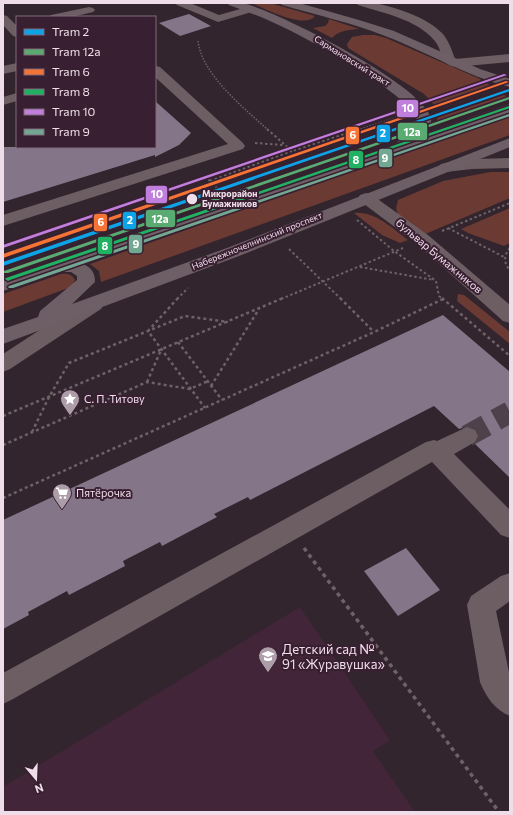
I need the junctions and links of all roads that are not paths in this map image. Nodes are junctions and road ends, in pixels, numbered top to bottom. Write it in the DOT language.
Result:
graph roads {
  1 [pos="180,3"];
  2 [pos="233,3"];
  3 [pos="286,3"];
  4 [pos="362,3"];
  5 [pos="250,9"];
  6 [pos="89,10"];
  7 [pos="312,10"];
  8 [pos="60,16"];
  9 [pos="282,22"];
  10 [pos="390,34"];
  11 [pos="341,54"];
  12 [pos="510,58"];
  13 [pos="452,61"];
  14 [pos="16,67"];
  15 [pos="3,69"];
  16 [pos="156,71"];
  17 [pos="510,83"];
  18 [pos="16,97"];
  19 [pos="3,101"];
  20 [pos="510,108"];
  21 [pos="510,142"];
  22 [pos="400,147"];
  23 [pos="510,163"];
  24 [pos="446,167"];
  25 [pos="366,198"];
  26 [pos="3,220"];
  27 [pos="56,266"];
  28 [pos="3,285"];
  29 [pos="94,304"];
  30 [pos="510,316"];
  31 [pos="37,325"];
  32 [pos="3,337"];
  33 [pos="3,364"];
  34 [pos="467,436"];
  35 [pos="437,452"];
  36 [pos="510,527"];
  37 [pos="510,584"];
  38 [pos="3,690"];
  39 [pos="510,701"];
  1 -- 5 [label="street"];
  2 -- 5 [label="main road, Сармановский тракт"];
  3 -- 7 [label="main road"];
  4 -- 13 [label="street"];
  5 -- 9 [label="main road, Сармановский тракт"];
  6 -- 8 [label="street"];
  7 -- 9 [label="main road"];
  7 -- 10 [label="main road"];
  9 -- 11 [label="main road, Сармановский тракт"];
  10 -- 11 [label="main road"];
  10 -- 13 [label="main road"];
  11 -- 22 [label="main road, Сармановский тракт"];
  12 -- 13 [label="street"];
  13 -- 17 [label="main road"];
  14 -- 15 [label="street"];
  16 -- 26 [label="street"];
  18 -- 19 [label="street"];
  20 -- 22 [label="main road"];
  21 -- 24 [label="main road, Набережночелнинский проспект"];
  22 -- 27 [label="main road"];
  23 -- 24 [label="street"];
  24 -- 25 [label="main road, Набережночелнинский проспект"];
  25 -- 29 [label="main road, Набережночелнинский проспект"];
  25 -- 30 [label="street, бульвар Бумажников"];
  27 -- 28 [label="main road"];
  27 -- 31 [label="main road"];
  29 -- 31 [label="main road, Набережночелнинский проспект"];
  29 -- 33 [label="street"];
  31 -- 32 [label="main road, Набережночелнинский проспект"];
  34 -- 35 [label="street"];
  35 -- 36 [label="street"];
  35 -- 38 [label="street"];
  37 -- 39 [label="street"];
}
